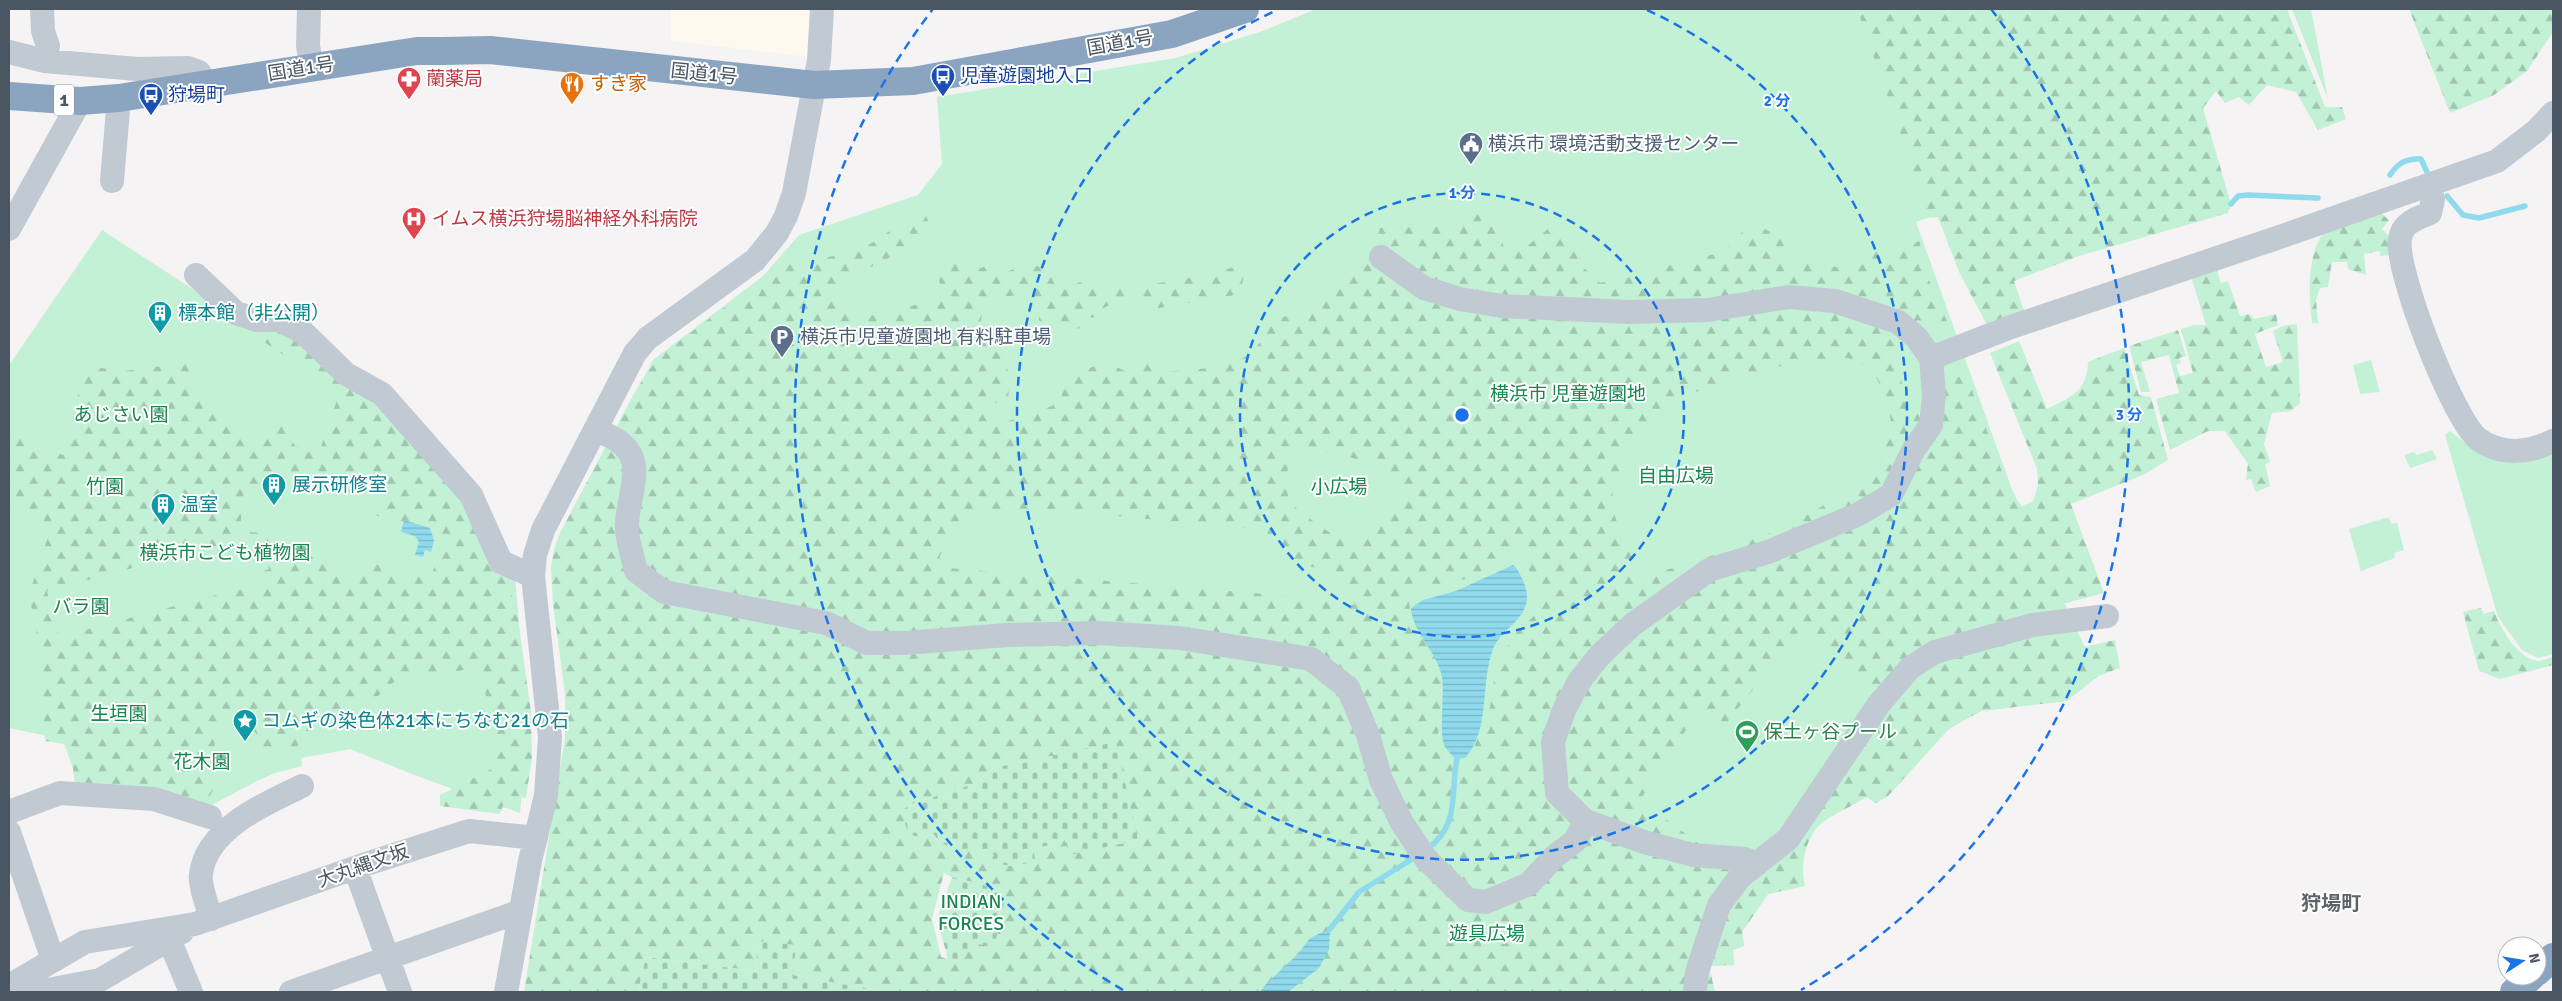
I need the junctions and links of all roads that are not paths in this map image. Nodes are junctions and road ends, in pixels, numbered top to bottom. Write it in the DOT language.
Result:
graph roads {
  1 [pos="42,9"];
  2 [pos="309,9"];
  3 [pos="822,9"];
  4 [pos="1243,9"];
  5 [pos="48,46"];
  6 [pos="9,52"];
  7 [pos="312,67"];
  8 [pos="207,85"];
  9 [pos="814,85"];
  10 [pos="9,96"];
  11 [pos="119,98"];
  12 [pos="80,101"];
  13 [pos="2553,112"];
  14 [pos="112,181"];
  15 [pos="2429,184"];
  16 [pos="9,229"];
  17 [pos="1381,257"];
  18 [pos="196,275"];
  19 [pos="1930,358"];
  20 [pos="605,434"];
  21 [pos="2553,441"];
  22 [pos="533,576"];
  23 [pos="2106,616"];
  24 [pos="302,786"];
  25 [pos="9,812"];
  26 [pos="210,817"];
  27 [pos="1585,822"];
  28 [pos="9,832"];
  29 [pos="536,838"];
  30 [pos="1757,864"];
  31 [pos="355,868"];
  32 [pos="521,911"];
  33 [pos="203,922"];
  34 [pos="170,939"];
  35 [pos="388,958"];
  36 [pos="54,960"];
  37 [pos="9,986"];
  38 [pos="37,992"];
  39 [pos="191,992"];
  40 [pos="291,992"];
  41 [pos="400,992"];
  42 [pos="506,992"];
  43 [pos="1695,992"];
  1 -- 5 [label="street"];
  2 -- 7 [label="street"];
  3 -- 9 [label="street"];
  4 -- 9 [label="highway, 国道1号 / 1"];
  6 -- 8 [label="street"];
  7 -- 8 [label="highway, 国道1号 / 1"];
  7 -- 9 [label="highway, 国道1号 / 1"];
  8 -- 11 [label="highway, 国道1号 / 1"];
  9 -- 22 [label="street"];
  10 -- 12 [label="highway, 国道1号 / 1"];
  11 -- 12 [label="highway, 国道1号 / 1"];
  11 -- 14 [label="street"];
  12 -- 16 [label="street"];
  13 -- 15 [label="street"];
  15 -- 19 [label="street"];
  15 -- 21 [label="street"];
  17 -- 19 [label="street"];
  18 -- 22 [label="street"];
  19 -- 27 [label="street"];
  20 -- 27 [label="street"];
  22 -- 29 [label="street"];
  23 -- 30 [label="street"];
  24 -- 33 [label="street"];
  25 -- 26 [label="street"];
  27 -- 30 [label="street"];
  28 -- 36 [label="street"];
  29 -- 31 [label="street, 大丸縄文坂"];
  29 -- 32 [label="street"];
  30 -- 43 [label="street"];
  31 -- 33 [label="street, 大丸縄文坂"];
  31 -- 35 [label="street"];
  32 -- 35 [label="street"];
  32 -- 42 [label="street"];
  33 -- 34 [label="street, 大丸縄文坂"];
  33 -- 36 [label="street, 大丸縄文坂"];
  34 -- 38 [label="street, 大丸縄文坂"];
  34 -- 39 [label="street"];
  35 -- 40 [label="street"];
  35 -- 41 [label="street"];
  36 -- 37 [label="street, 大丸縄文坂"];
}
